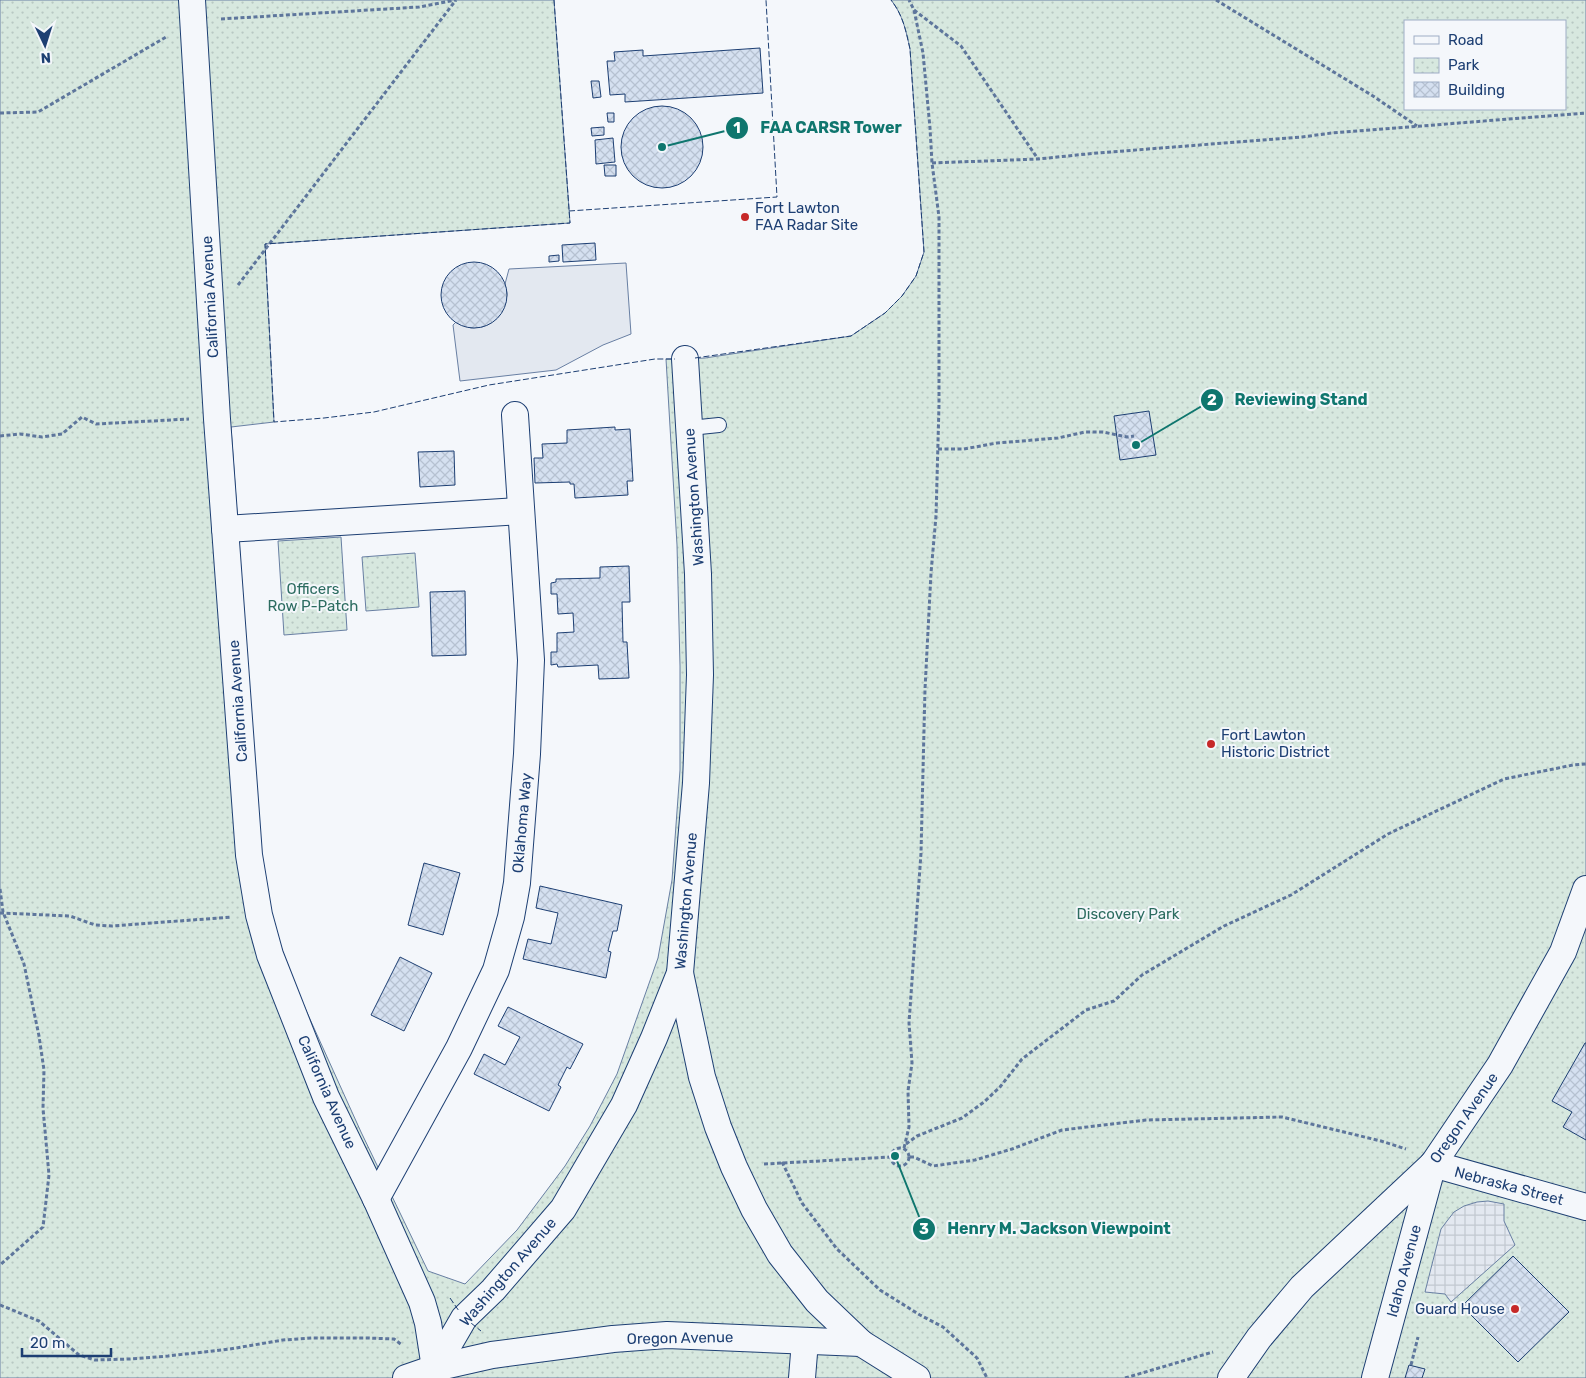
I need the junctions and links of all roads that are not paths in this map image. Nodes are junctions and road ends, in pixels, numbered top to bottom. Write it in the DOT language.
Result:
graph roads {
  1 [pos="192,10"];
  2 [pos="685,360"];
  3 [pos="515,415"];
  4 [pos="719,425"];
  5 [pos="690,428"];
  6 [pos="520,511"];
  7 [pos="225,529"];
  8 [pos="1586,889"];
  9 [pos="680,973"];
  10 [pos="1433,1164"];
  11 [pos="376,1199"];
  12 [pos="1586,1207"];
  13 [pos="805,1341"];
  14 [pos="861,1343"];
  15 [pos="435,1368"];
  16 [pos="406,1378"];
  17 [pos="802,1378"];
  18 [pos="917,1378"];
  19 [pos="1231,1378"];
  20 [pos="1375,1378"];
  1 -- 7 [label="street, California Avenue"];
  2 -- 5 [label="street, Washington Avenue"];
  3 -- 6 [label="street, Oklahoma Way"];
  4 -- 5 [label="lane"];
  5 -- 9 [label="street, Washington Avenue"];
  6 -- 7 [label="street"];
  6 -- 11 [label="street, Oklahoma Way"];
  7 -- 11 [label="street, California Avenue"];
  8 -- 10 [label="street, Oregon Avenue"];
  9 -- 14 [label="street"];
  9 -- 15 [label="street, Washington Avenue"];
  10 -- 12 [label="street, Nebraska Street"];
  10 -- 19 [label="street, Oregon Avenue"];
  10 -- 20 [label="street, Idaho Avenue"];
  11 -- 15 [label="street, California Avenue"];
  13 -- 14 [label="street, Oregon Avenue"];
  13 -- 15 [label="street, Oregon Avenue"];
  13 -- 17 [label="street"];
  14 -- 18 [label="street, Oregon Avenue"];
  15 -- 16 [label="street"];
}
